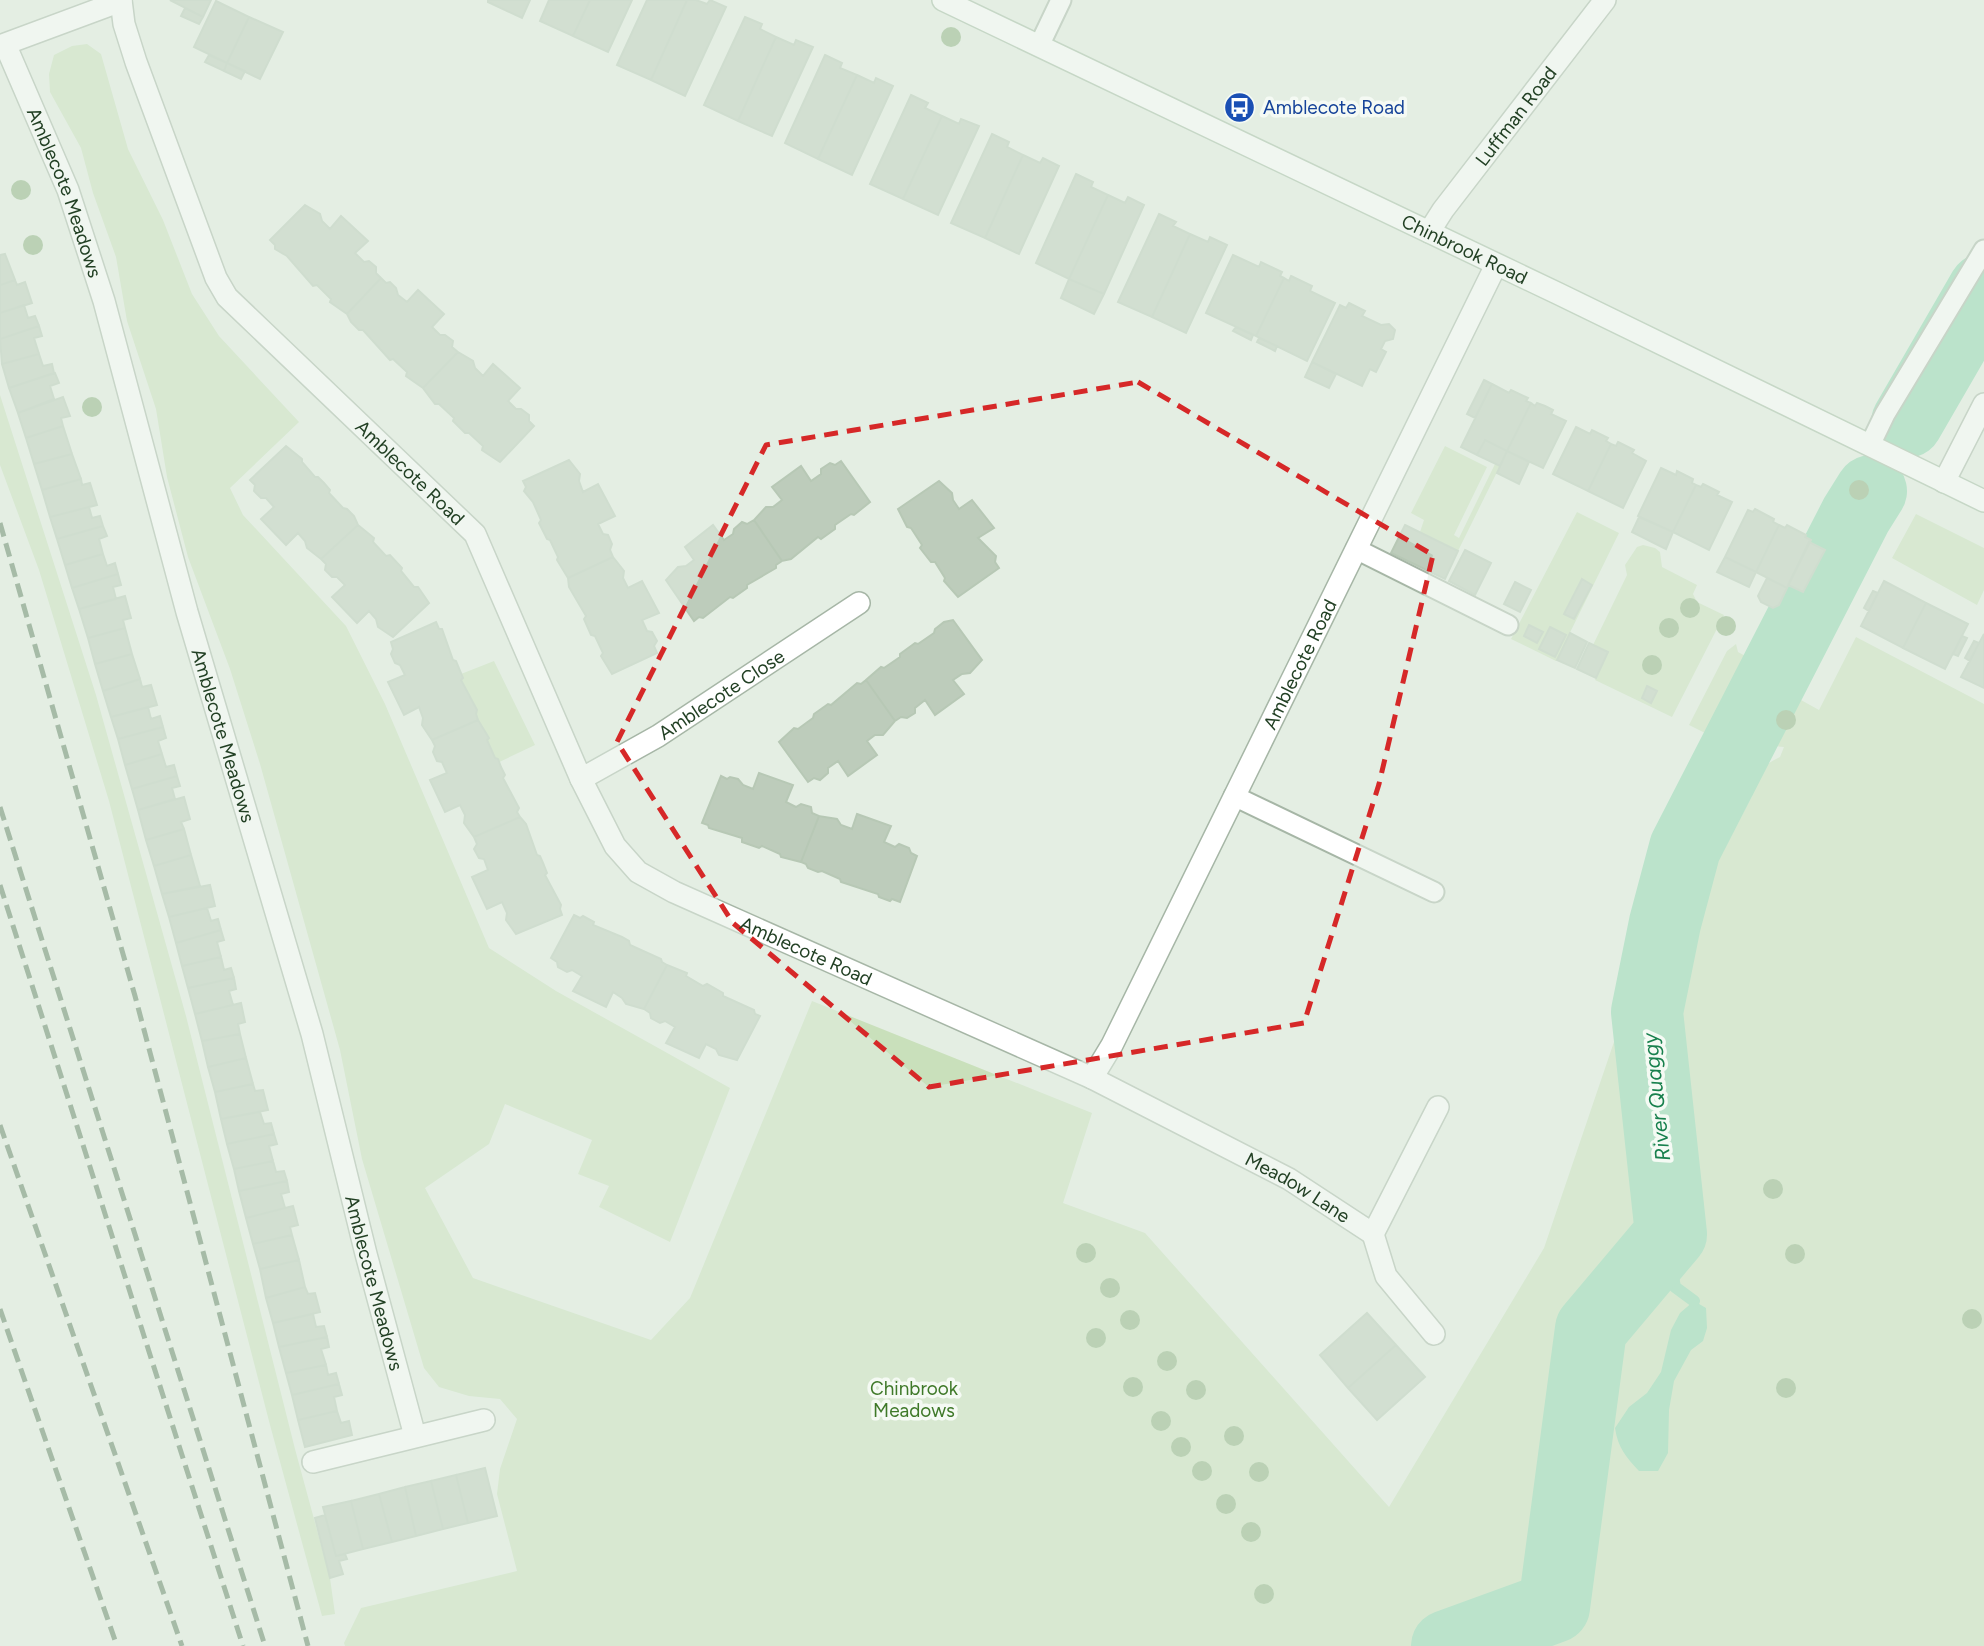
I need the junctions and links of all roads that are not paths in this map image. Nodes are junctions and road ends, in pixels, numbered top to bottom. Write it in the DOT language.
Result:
graph roads {
  1 [pos="943,0"];
  2 [pos="1061,0"];
  3 [pos="1605,0"];
  4 [pos="121,1"];
  5 [pos="3,45"];
  6 [pos="1039,46"];
  7 [pos="1429,232"];
  8 [pos="1984,250"];
  9 [pos="1496,265"];
  10 [pos="1984,404"];
  11 [pos="1870,445"];
  12 [pos="1944,482"];
  13 [pos="1984,501"];
  14 [pos="1356,549"];
  15 [pos="859,603"];
  16 [pos="1508,625"];
  17 [pos="581,779"];
  18 [pos="1234,796"];
  19 [pos="1434,892"];
  20 [pos="1092,1078"];
  21 [pos="1438,1107"];
  22 [pos="1373,1234"];
  23 [pos="1434,1334"];
  24 [pos="484,1420"];
  25 [pos="415,1436"];
  26 [pos="313,1462"];
  1 -- 6 [label="street, Chinbrook Road"];
  2 -- 6 [label="lane"];
  3 -- 7 [label="street, Luffman Road"];
  4 -- 5 [label="street, Amblecote Meadows"];
  4 -- 17 [label="street, Amblecote Road"];
  5 -- 25 [label="street, Amblecote Meadows"];
  6 -- 7 [label="street, Chinbrook Road"];
  7 -- 9 [label="street, Chinbrook Road"];
  8 -- 11 [label="lane"];
  9 -- 11 [label="street, Chinbrook Road"];
  9 -- 14 [label="street, Amblecote Road"];
  10 -- 12 [label="street"];
  11 -- 12 [label="street, Chinbrook Road"];
  12 -- 13 [label="street, Chinbrook Road"];
  14 -- 16 [label="lane"];
  14 -- 18 [label="street, Amblecote Road"];
  15 -- 17 [label="street, Amblecote Close"];
  17 -- 20 [label="street, Amblecote Road"];
  18 -- 19 [label="lane"];
  18 -- 20 [label="street, Amblecote Road"];
  20 -- 22 [label="street, Meadow Lane"];
  21 -- 22 [label="street"];
  22 -- 23 [label="street"];
  24 -- 25 [label="street"];
  25 -- 26 [label="street"];
}
